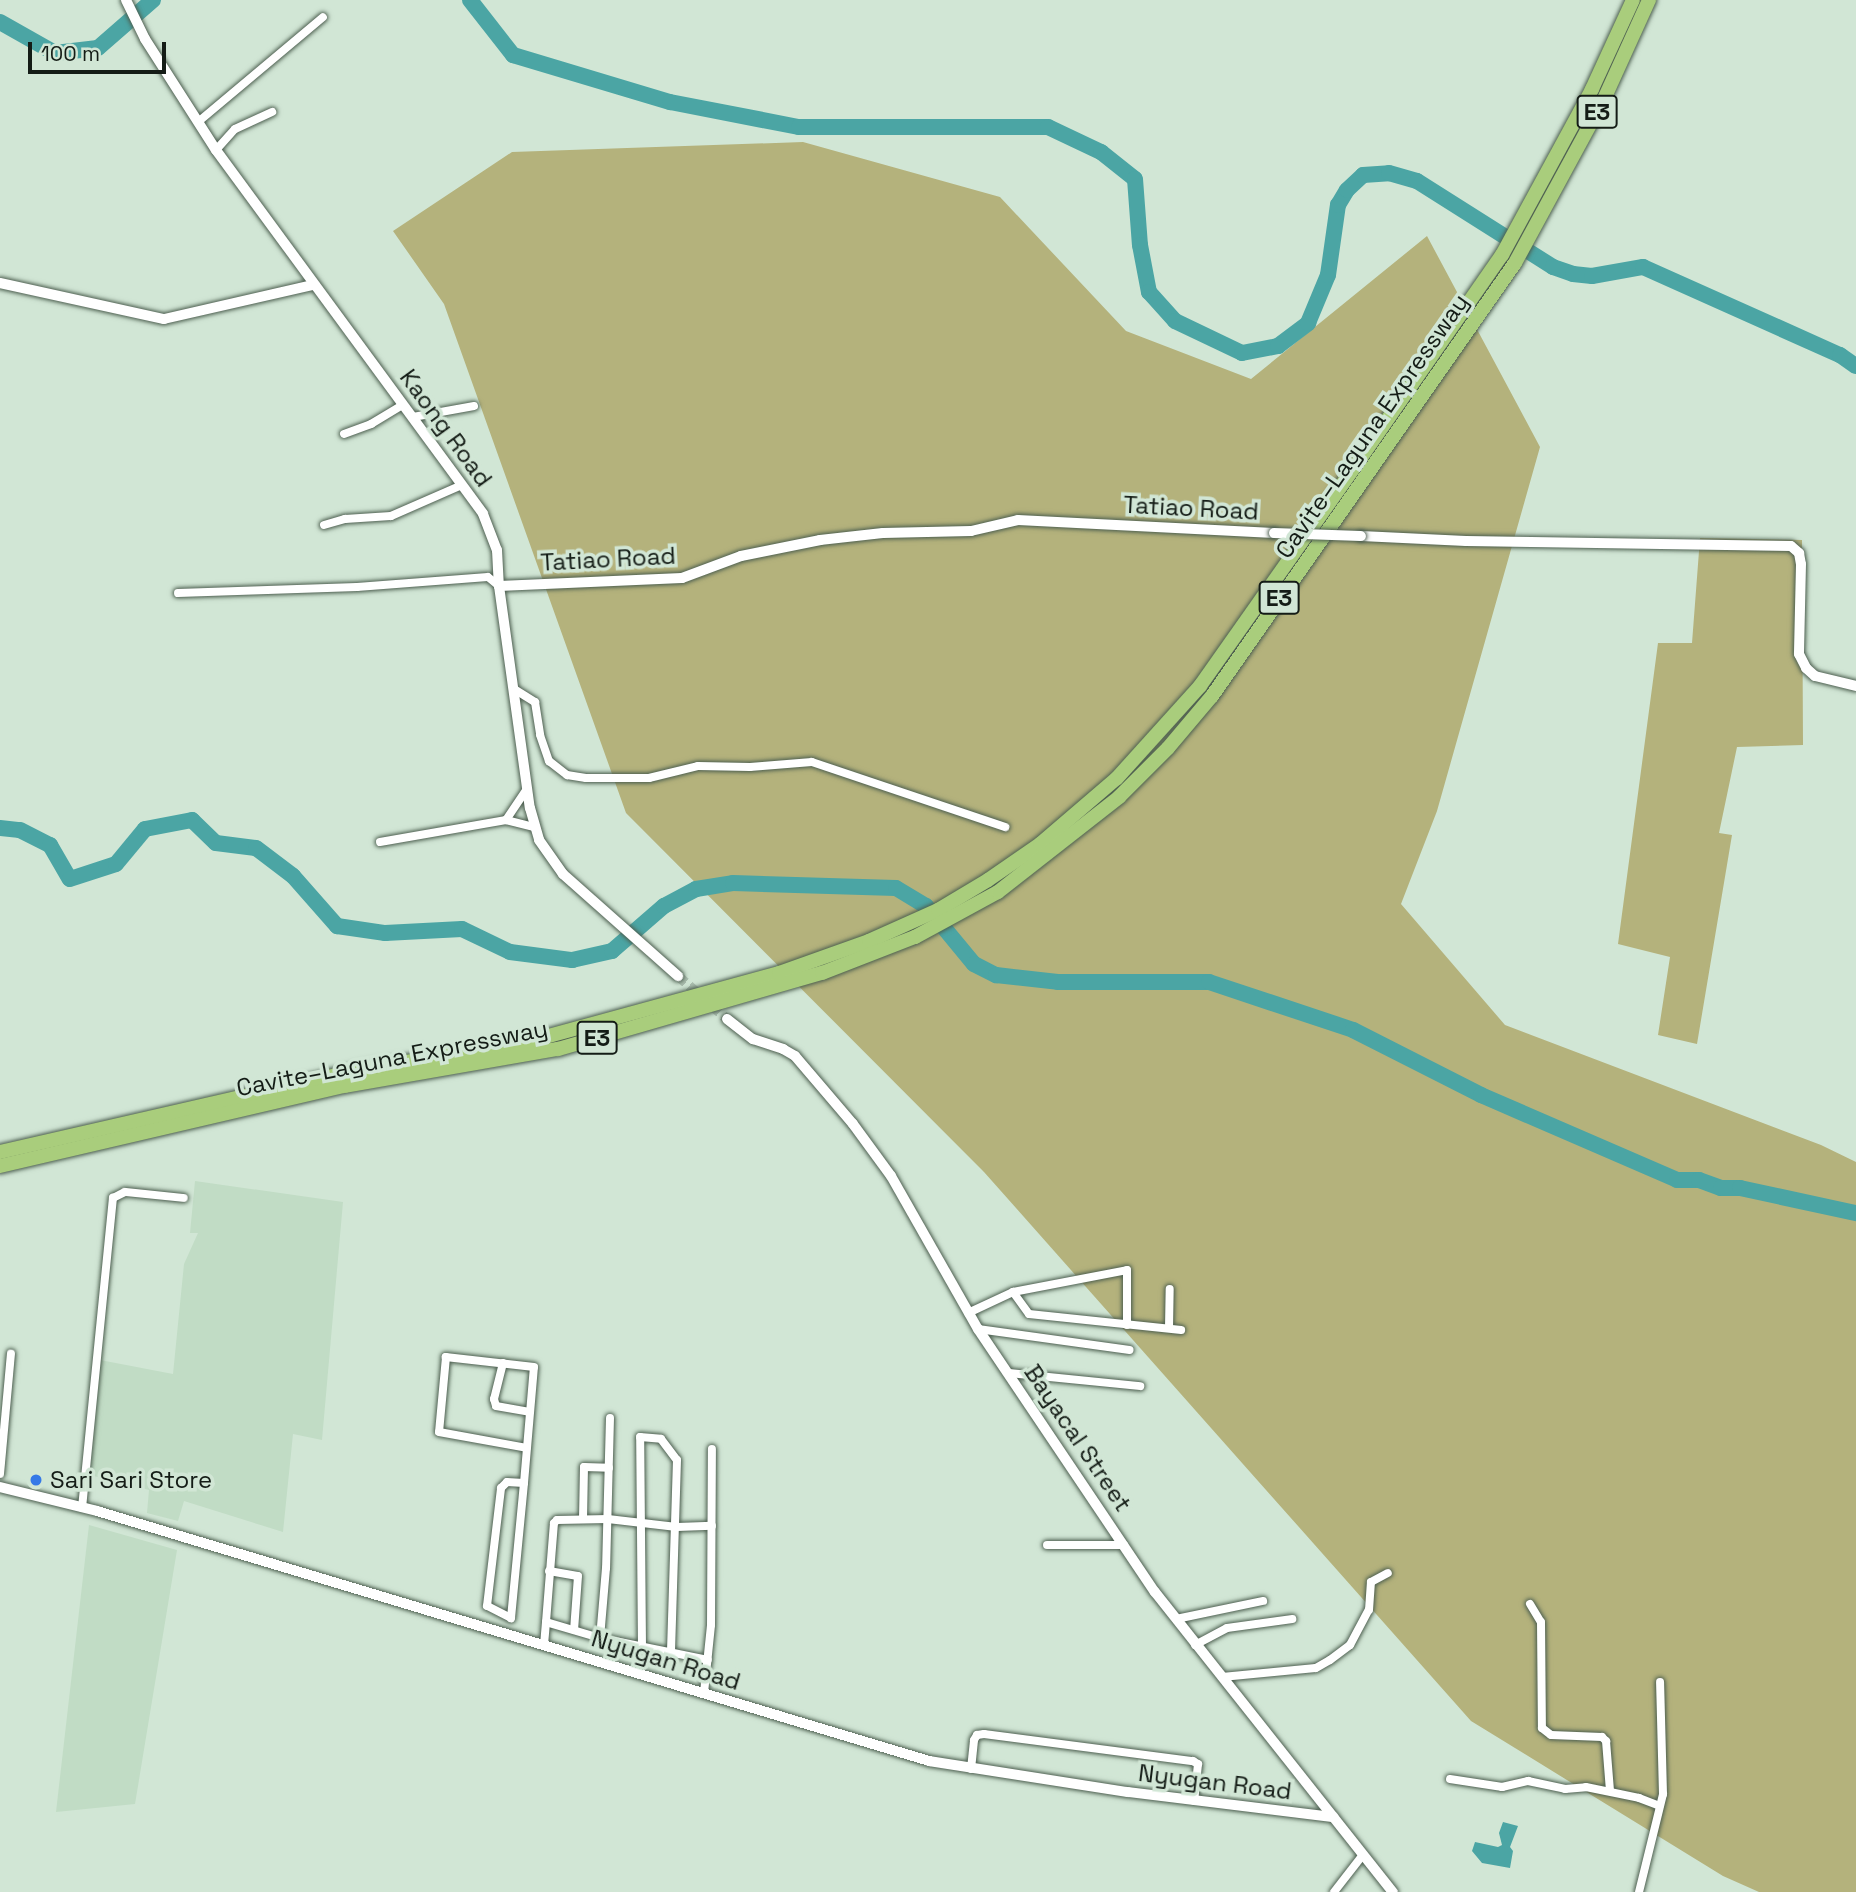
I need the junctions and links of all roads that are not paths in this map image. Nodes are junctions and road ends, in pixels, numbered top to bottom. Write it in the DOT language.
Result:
graph roads {
  1 [pos="1633,0"];
  2 [pos="1649,0"];
  3 [pos="126,1"];
  4 [pos="323,17"];
  5 [pos="272,112"];
  6 [pos="198,122"];
  7 [pos="216,150"];
  8 [pos="1508,259"];
  9 [pos="0,283"];
  10 [pos="313,285"];
  11 [pos="403,405"];
  12 [pos="474,406"];
  13 [pos="413,417"];
  14 [pos="344,434"];
  15 [pos="461,485"];
  16 [pos="324,525"];
  17 [pos="499,586"];
  18 [pos="178,593"];
  19 [pos="1856,686"];
  20 [pos="514,689"];
  21 [pos="527,789"];
  22 [pos="506,820"];
  23 [pos="534,827"];
  24 [pos="1005,827"];
  25 [pos="380,842"];
  26 [pos="678,976"];
  27 [pos="727,1019"];
  28 [pos="0,1152"];
  29 [pos="0,1166"];
  30 [pos="184,1198"];
  31 [pos="1170,1289"];
  32 [pos="1013,1292"];
  33 [pos="968,1313"];
  34 [pos="1127,1325"];
  35 [pos="1169,1328"];
  36 [pos="978,1329"];
  37 [pos="1181,1330"];
  38 [pos="1130,1350"];
  39 [pos="11,1353"];
  40 [pos="503,1363"];
  41 [pos="1009,1373"];
  42 [pos="1140,1386"];
  43 [pos="529,1412"];
  44 [pos="610,1418"];
  45 [pos="527,1448"];
  46 [pos="712,1449"];
  47 [pos="609,1468"];
  48 [pos="0,1474"];
  49 [pos="524,1483"];
  50 [pos="0,1487"];
  51 [pos="82,1508"];
  52 [pos="583,1519"];
  53 [pos="608,1519"];
  54 [pos="643,1524"];
  55 [pos="712,1526"];
  56 [pos="677,1527"];
  57 [pos="1047,1545"];
  58 [pos="1124,1545"];
  59 [pos="549,1571"];
  60 [pos="1388,1573"];
  61 [pos="1263,1601"];
  62 [pos="1530,1604"];
  63 [pos="511,1618"];
  64 [pos="1176,1619"];
  65 [pos="1292,1619"];
  66 [pos="546,1622"];
  67 [pos="574,1629"];
  68 [pos="509,1634"];
  69 [pos="600,1638"];
  70 [pos="544,1645"];
  71 [pos="1195,1645"];
  72 [pos="642,1647"];
  73 [pos="671,1652"];
  74 [pos="708,1660"];
  75 [pos="1222,1677"];
  76 [pos="1660,1682"];
  77 [pos="704,1693"];
  78 [pos="971,1769"];
  79 [pos="1450,1779"];
  80 [pos="1610,1791"];
  81 [pos="1194,1801"];
  82 [pos="1660,1806"];
  83 [pos="1333,1817"];
  84 [pos="1362,1856"];
  85 [pos="1334,1892"];
  86 [pos="1393,1892"];
  87 [pos="1639,1892"];
  1 -- 8 [label="highway, Cavite–Laguna Expressway / E3"];
  2 -- 8 [label="highway, Cavite–Laguna Expressway / E3"];
  3 -- 6 [label="main road, Kaong Road"];
  4 -- 6 [label="street"];
  5 -- 7 [label="street"];
  6 -- 7 [label="main road, Kaong Road"];
  7 -- 10 [label="main road, Kaong Road"];
  8 -- 28 [label="highway, Cavite–Laguna Expressway / E3"];
  8 -- 29 [label="highway, Cavite–Laguna Expressway / E3"];
  9 -- 10 [label="street"];
  10 -- 11 [label="main road, Kaong Road"];
  11 -- 13 [label="main road, Kaong Road"];
  11 -- 14 [label="street"];
  12 -- 13 [label="street"];
  13 -- 15 [label="main road, Kaong Road"];
  15 -- 16 [label="street"];
  15 -- 17 [label="main road, Kaong Road"];
  17 -- 18 [label="street"];
  17 -- 19 [label="street, Tatiao Road, bridge"];
  17 -- 20 [label="main road, Kaong Road"];
  20 -- 21 [label="main road, Kaong Road"];
  20 -- 24 [label="street"];
  21 -- 22 [label="street"];
  21 -- 23 [label="main road, Kaong Road"];
  22 -- 23 [label="street"];
  22 -- 25 [label="street"];
  23 -- 26 [label="main road, Kaong Road"];
  27 -- 33 [label="main road, Bayacal Street"];
  30 -- 51 [label="street"];
  31 -- 35 [label="street"];
  32 -- 33 [label="street"];
  32 -- 34 [label="street"];
  32 -- 34 [label="street"];
  33 -- 36 [label="main road, Bayacal Street"];
  34 -- 35 [label="street"];
  35 -- 37 [label="street"];
  36 -- 38 [label="street"];
  36 -- 41 [label="main road, Bayacal Street"];
  39 -- 48 [label="street"];
  40 -- 43 [label="street"];
  40 -- 43 [label="street"];
  40 -- 45 [label="street"];
  41 -- 42 [label="street"];
  41 -- 58 [label="main road, Bayacal Street"];
  43 -- 45 [label="street"];
  44 -- 47 [label="street"];
  45 -- 49 [label="street"];
  46 -- 55 [label="street"];
  47 -- 52 [label="street"];
  47 -- 53 [label="street"];
  49 -- 63 [label="street"];
  49 -- 63 [label="street"];
  50 -- 51 [label="main road, Nyugan Road"];
  51 -- 68 [label="main road, Nyugan Road"];
  52 -- 53 [label="street"];
  52 -- 59 [label="street"];
  53 -- 54 [label="street"];
  53 -- 69 [label="street"];
  54 -- 56 [label="street"];
  54 -- 56 [label="street"];
  54 -- 72 [label="street"];
  55 -- 56 [label="street"];
  55 -- 74 [label="street"];
  56 -- 73 [label="street"];
  57 -- 58 [label="street"];
  58 -- 64 [label="main road, Bayacal Street"];
  59 -- 66 [label="street"];
  59 -- 67 [label="street"];
  60 -- 75 [label="street"];
  61 -- 64 [label="street"];
  62 -- 80 [label="street"];
  63 -- 68 [label="street"];
  64 -- 71 [label="main road, Bayacal Street"];
  65 -- 71 [label="street"];
  66 -- 67 [label="street"];
  66 -- 70 [label="street"];
  67 -- 69 [label="street"];
  68 -- 70 [label="main road, Nyugan Road"];
  69 -- 72 [label="street"];
  70 -- 77 [label="main road, Nyugan Road"];
  71 -- 75 [label="main road, Bayacal Street"];
  72 -- 73 [label="street"];
  73 -- 74 [label="street"];
  74 -- 77 [label="street"];
  75 -- 83 [label="main road, Bayacal Street"];
  76 -- 82 [label="street"];
  77 -- 78 [label="main road, Nyugan Road"];
  78 -- 81 [label="main road, Nyugan Road"];
  78 -- 81 [label="street"];
  79 -- 80 [label="street"];
  80 -- 82 [label="street"];
  81 -- 83 [label="main road, Nyugan Road"];
  82 -- 87 [label="street"];
  83 -- 84 [label="main road, Bayacal Street"];
  84 -- 85 [label="street"];
  84 -- 86 [label="main road, Bayacal Street"];
}
